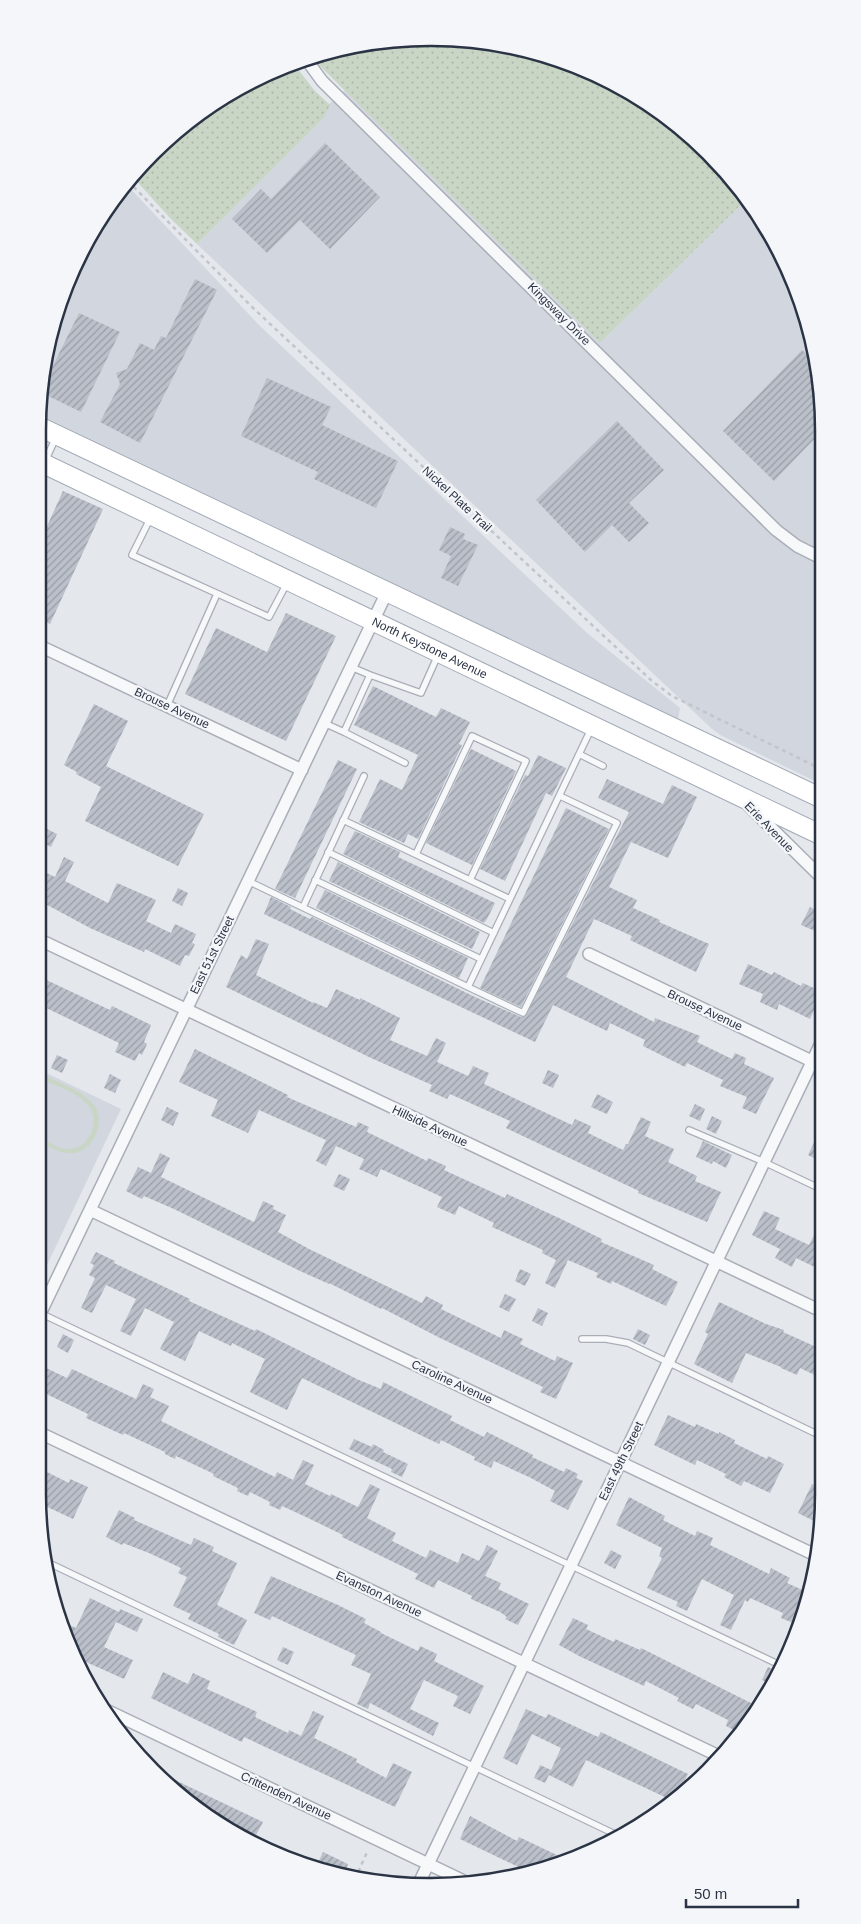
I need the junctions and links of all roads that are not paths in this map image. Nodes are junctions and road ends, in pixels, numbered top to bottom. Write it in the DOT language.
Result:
graph roads {
  1 [pos="311,66"];
  2 [pos="46,430"];
  3 [pos="57,435"];
  4 [pos="46,456"];
  5 [pos="46,470"];
  6 [pos="152,516"];
  7 [pos="815,555"];
  8 [pos="288,580"];
  9 [pos="387,592"];
  10 [pos="217,594"];
  11 [pos="373,621"];
  12 [pos="46,649"];
  13 [pos="439,653"];
  14 [pos="351,667"];
  15 [pos="370,675"];
  16 [pos="167,706"];
  17 [pos="324,723"];
  18 [pos="592,726"];
  19 [pos="344,732"];
  20 [pos="579,754"];
  21 [pos="406,763"];
  22 [pos="603,766"];
  23 [pos="302,770"];
  24 [pos="364,776"];
  25 [pos="815,795"];
  26 [pos="560,796"];
  27 [pos="739,796"];
  28 [pos="343,820"];
  29 [pos="815,831"];
  30 [pos="328,852"];
  31 [pos="416,854"];
  32 [pos="815,871"];
  33 [pos="315,880"];
  34 [pos="470,880"];
  35 [pos="248,881"];
  36 [pos="510,899"];
  37 [pos="302,907"];
  38 [pos="494,933"];
  39 [pos="46,943"];
  40 [pos="589,954"];
  41 [pos="481,960"];
  42 [pos="468,986"];
  43 [pos="186,1009"];
  44 [pos="815,1062"];
  45 [pos="815,1068"];
  46 [pos="689,1130"];
  47 [pos="764,1162"];
  48 [pos="815,1186"];
  49 [pos="90,1210"];
  50 [pos="717,1262"];
  51 [pos="46,1301"];
  52 [pos="815,1308"];
  53 [pos="46,1319"];
  54 [pos="582,1339"];
  55 [pos="669,1362"];
  56 [pos="815,1433"];
  57 [pos="46,1436"];
  58 [pos="620,1462"];
  59 [pos="810,1552"];
  60 [pos="54,1565"];
  61 [pos="571,1565"];
  62 [pos="525,1663"];
  63 [pos="775,1663"];
  64 [pos="117,1715"];
  65 [pos="713,1753"];
  66 [pos="475,1767"];
  67 [pos="611,1832"];
  68 [pos="428,1864"];
  69 [pos="455,1877"];
  70 [pos="422,1878"];
  1 -- 7 [label="street, Kingsway Drive"];
  2 -- 3 [label="main road"];
  3 -- 4 [label="lane"];
  3 -- 9 [label="main road"];
  5 -- 6 [label="main road, North Keystone Avenue"];
  6 -- 8 [label="main road, North Keystone Avenue"];
  6 -- 10 [label="lane"];
  8 -- 10 [label="lane"];
  8 -- 11 [label="main road, North Keystone Avenue"];
  9 -- 11 [label="street, East 51st Street"];
  9 -- 25 [label="main road"];
  10 -- 16 [label="lane"];
  11 -- 13 [label="main road, North Keystone Avenue"];
  11 -- 14 [label="street, East 51st Street"];
  12 -- 16 [label="street, Brouse Avenue"];
  13 -- 15 [label="lane"];
  13 -- 18 [label="main road, North Keystone Avenue"];
  14 -- 15 [label="lane"];
  14 -- 17 [label="street, East 51st Street"];
  15 -- 19 [label="lane"];
  16 -- 23 [label="street, Brouse Avenue"];
  17 -- 19 [label="lane"];
  17 -- 23 [label="street, East 51st Street"];
  18 -- 20 [label="lane"];
  18 -- 27 [label="main road, North Keystone Avenue"];
  19 -- 21 [label="lane"];
  20 -- 22 [label="lane"];
  20 -- 26 [label="lane"];
  23 -- 35 [label="street, East 51st Street"];
  24 -- 28 [label="lane"];
  26 -- 36 [label="lane"];
  26 -- 42 [label="lane"];
  27 -- 29 [label="main road, North Keystone Avenue"];
  27 -- 32 [label="street, Erie Avenue"];
  28 -- 30 [label="lane"];
  28 -- 31 [label="lane"];
  30 -- 33 [label="lane"];
  30 -- 38 [label="lane"];
  31 -- 34 [label="lane"];
  31 -- 34 [label="lane"];
  33 -- 37 [label="lane"];
  33 -- 41 [label="lane"];
  34 -- 36 [label="lane"];
  35 -- 37 [label="lane"];
  35 -- 43 [label="street, East 51st Street"];
  36 -- 38 [label="lane"];
  37 -- 42 [label="lane"];
  38 -- 41 [label="lane"];
  39 -- 43 [label="street, Hillside Avenue"];
  40 -- 44 [label="street, Brouse Avenue"];
  41 -- 42 [label="lane"];
  43 -- 49 [label="street, East 51st Street"];
  43 -- 50 [label="street, Hillside Avenue"];
  45 -- 47 [label="street, East 49th Street"];
  46 -- 47 [label="lane"];
  47 -- 48 [label="lane"];
  47 -- 50 [label="street, East 49th Street"];
  49 -- 51 [label="street, East 51st Street"];
  49 -- 58 [label="street, Caroline Avenue"];
  50 -- 52 [label="street, Hillside Avenue"];
  50 -- 55 [label="street, East 49th Street"];
  53 -- 61 [label="lane"];
  54 -- 55 [label="lane"];
  55 -- 56 [label="lane"];
  55 -- 58 [label="street, East 49th Street"];
  57 -- 62 [label="street, Evanston Avenue"];
  58 -- 59 [label="street, Caroline Avenue"];
  58 -- 61 [label="street, East 49th Street"];
  60 -- 66 [label="lane"];
  61 -- 62 [label="street, East 49th Street"];
  61 -- 63 [label="lane"];
  62 -- 65 [label="street, Evanston Avenue"];
  62 -- 66 [label="street, East 49th Street"];
  64 -- 68 [label="street, Crittenden Avenue"];
  66 -- 67 [label="lane"];
  66 -- 68 [label="street, East 49th Street"];
  68 -- 69 [label="street, Crittenden Avenue"];
  68 -- 70 [label="street, East 49th Street"];
}
